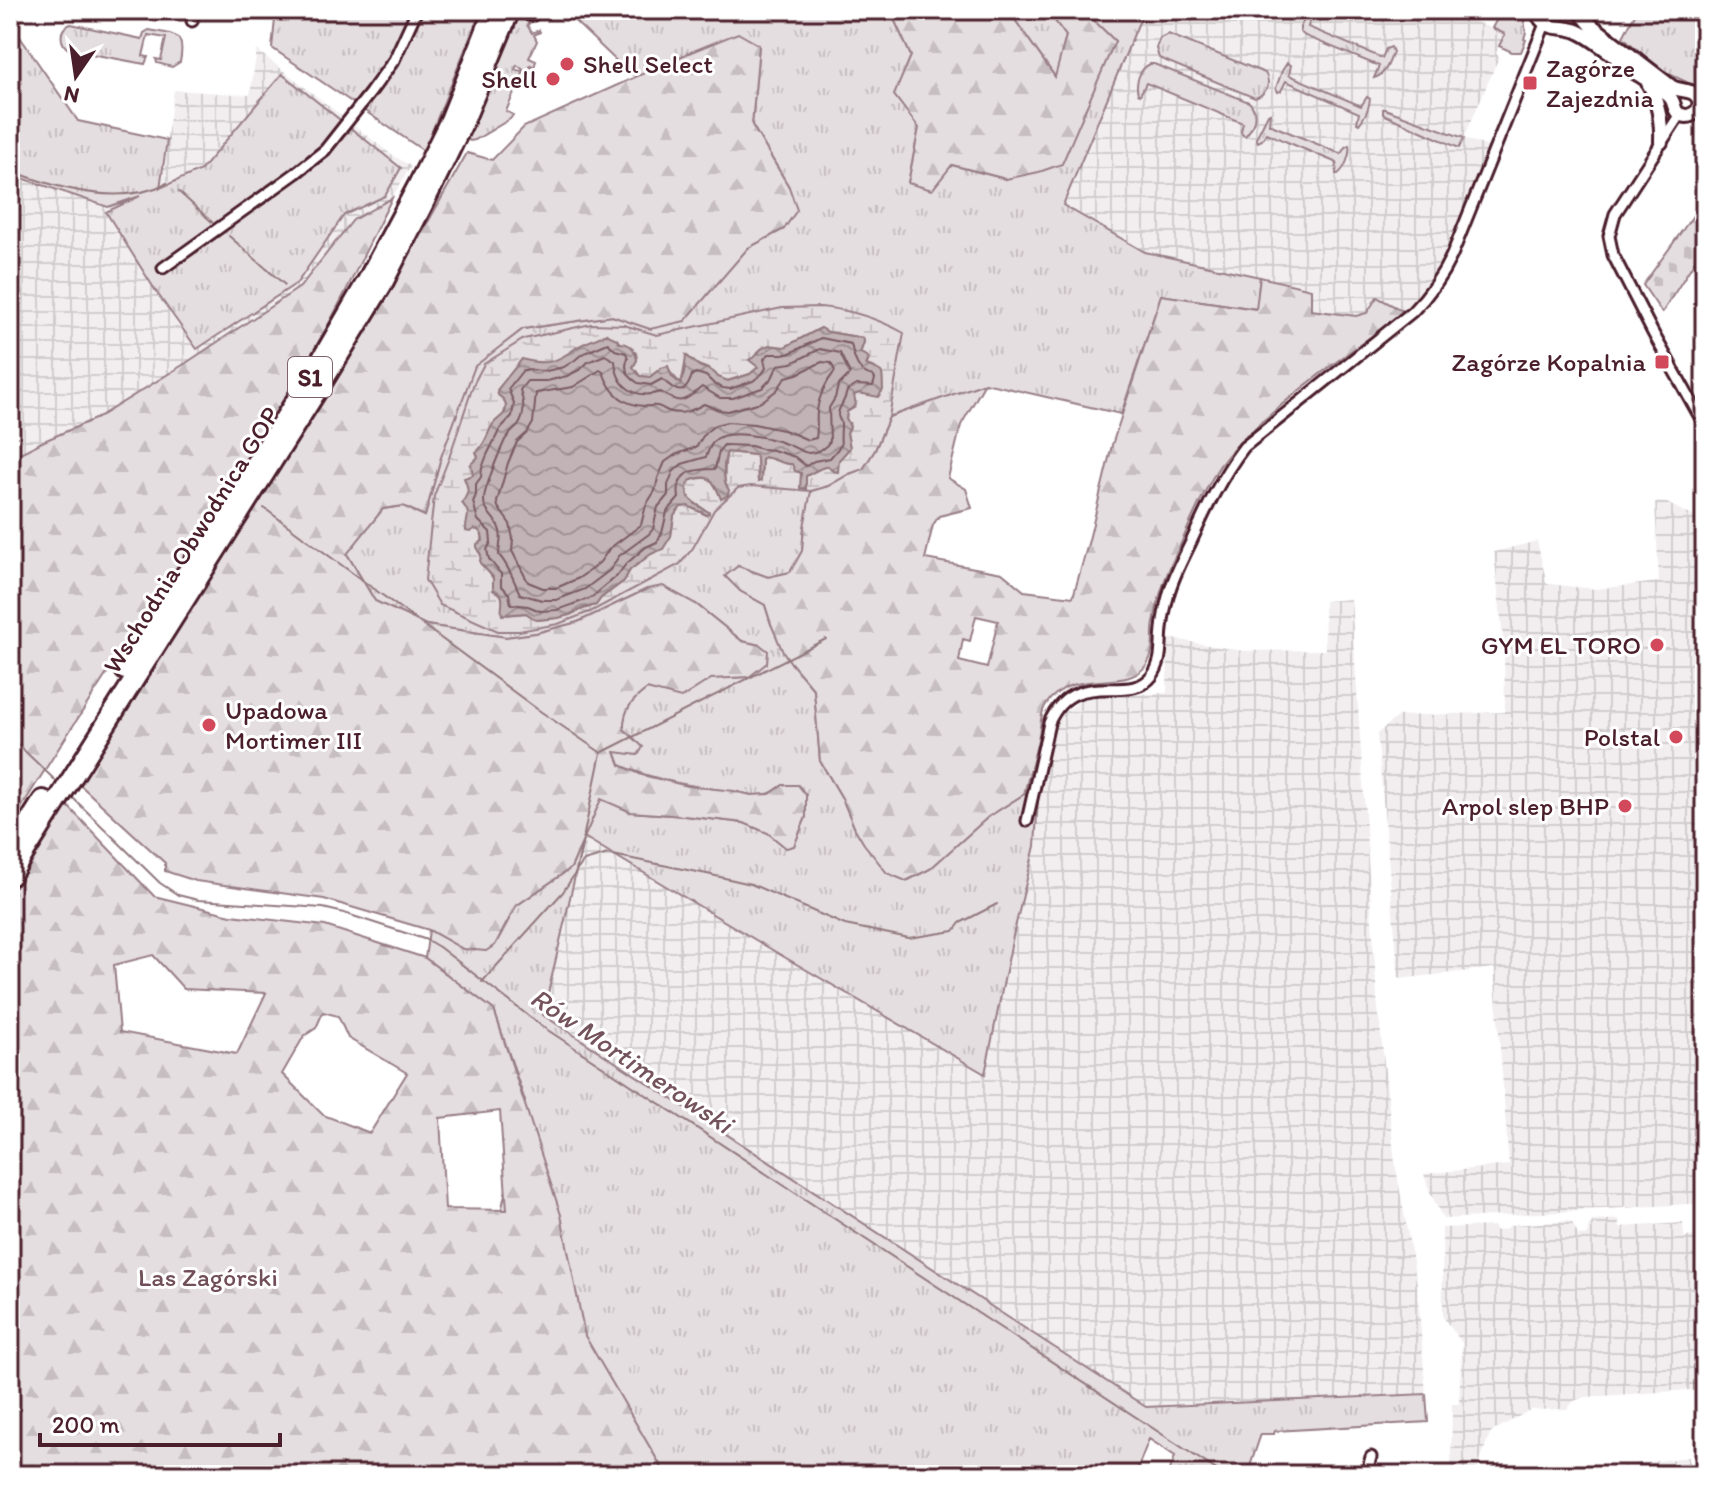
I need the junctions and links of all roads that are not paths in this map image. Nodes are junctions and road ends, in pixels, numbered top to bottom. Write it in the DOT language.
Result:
graph roads {
  1 [pos="417,10"];
  2 [pos="494,10"];
  3 [pos="510,10"];
  4 [pos="1536,10"];
  5 [pos="1582,11"];
  6 [pos="1545,24"];
  7 [pos="1563,28"];
  8 [pos="1646,80"];
  9 [pos="1678,96"];
  10 [pos="1702,112"];
  11 [pos="1680,114"];
  12 [pos="1661,142"];
  13 [pos="464,152"];
  14 [pos="430,191"];
  15 [pos="163,268"];
  16 [pos="1705,426"];
  17 [pos="96,728"];
  18 [pos="1027,821"];
  19 [pos="13,864"];
  20 [pos="1371,1457"];
  21 [pos="1366,1475"];
  1 -- 15 [label="street"];
  2 -- 17 [label="highway, Wschodnia Obwodnica GOP / S1"];
  3 -- 14 [label="highway, Wschodnia Obwodnica GOP / S1"];
  4 -- 6 [label="street"];
  5 -- 7 [label="street"];
  5 -- 9 [label="street"];
  6 -- 7 [label="street"];
  6 -- 18 [label="street"];
  7 -- 8 [label="street"];
  8 -- 9 [label="street"];
  8 -- 12 [label="street"];
  9 -- 10 [label="street"];
  9 -- 11 [label="street"];
  10 -- 11 [label="street"];
  11 -- 12 [label="street"];
  12 -- 16 [label="street"];
  13 -- 14 [label="highway"];
  14 -- 17 [label="highway, Wschodnia Obwodnica GOP / S1"];
  17 -- 19 [label="highway, Wschodnia Obwodnica GOP / S1"];
  20 -- 21 [label="street"];
}
